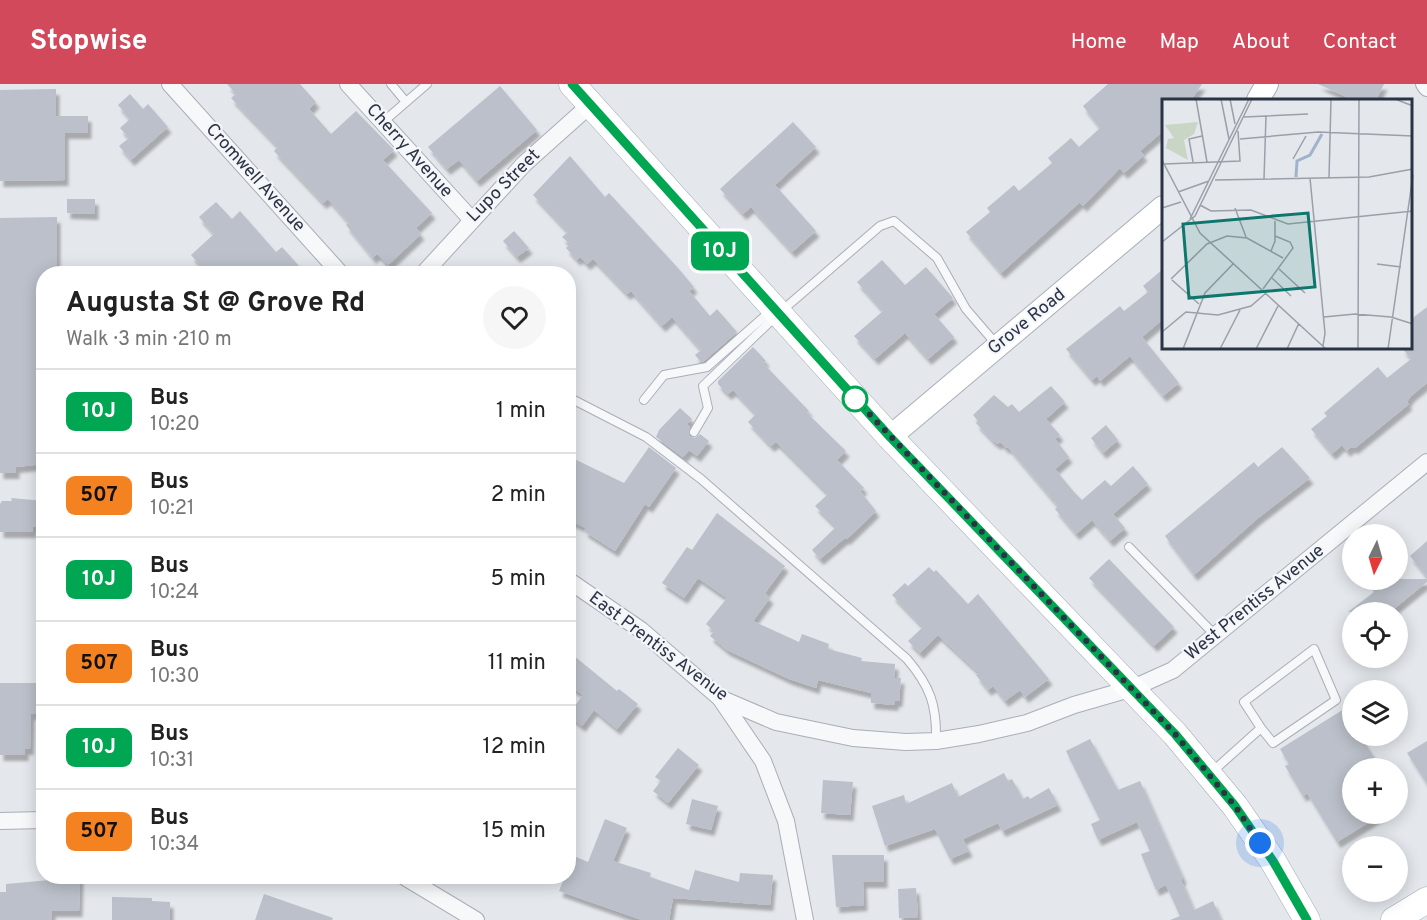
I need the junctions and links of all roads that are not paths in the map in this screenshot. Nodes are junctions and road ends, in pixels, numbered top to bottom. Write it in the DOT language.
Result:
graph roads {
  1 [pos="170,84"];
  2 [pos="348,84"];
  3 [pos="391,84"];
  4 [pos="427,84"];
  5 [pos="572,84"];
  6 [pos="1267,84"];
  7 [pos="1424,84"];
  8 [pos="1427,88"];
  9 [pos="1259,99"];
  10 [pos="406,102"];
  11 [pos="590,105"];
  12 [pos="383,122"];
  13 [pos="1162,208"];
  14 [pos="471,219"];
  15 [pos="334,266"];
  16 [pos="430,266"];
  17 [pos="775,311"];
  18 [pos="997,345"];
  19 [pos="644,400"];
  20 [pos="576,401"];
  21 [pos="694,432"];
  22 [pos="890,437"];
  23 [pos="1427,462"];
  24 [pos="1129,547"];
  25 [pos="576,585"];
  26 [pos="1215,636"];
  27 [pos="1133,688"];
  28 [pos="720,698"];
  29 [pos="1261,728"];
  30 [pos="936,741"];
  31 [pos="1209,775"];
  32 [pos="36,820"];
  33 [pos="0,821"];
  34 [pos="416,884"];
  35 [pos="1427,900"];
  36 [pos="476,920"];
  37 [pos="805,920"];
  38 [pos="1307,920"];
  39 [pos="1394,920"];
  1 -- 15 [label="street, Cromwell Avenue"];
  2 -- 12 [label="street, Cherry Avenue"];
  3 -- 10 [label="lane"];
  4 -- 10 [label="lane"];
  5 -- 11 [label="main road"];
  6 -- 9 [label="main road"];
  7 -- 8 [label="street"];
  10 -- 12 [label="lane"];
  11 -- 14 [label="street, Lupo Street"];
  11 -- 17 [label="main road"];
  12 -- 14 [label="street, Cherry Avenue"];
  13 -- 18 [label="main road, Grove Road"];
  14 -- 16 [label="street, Lupo Street"];
  17 -- 18 [label="lane"];
  17 -- 19 [label="lane"];
  17 -- 21 [label="lane"];
  17 -- 22 [label="main road"];
  18 -- 22 [label="main road, Grove Road"];
  20 -- 30 [label="lane"];
  22 -- 27 [label="main road"];
  23 -- 26 [label="street, West Prentiss Avenue"];
  24 -- 26 [label="lane"];
  25 -- 28 [label="street, East Prentiss Avenue"];
  26 -- 27 [label="street, West Prentiss Avenue"];
  27 -- 30 [label="street, East Prentiss Avenue"];
  27 -- 31 [label="main road"];
  28 -- 30 [label="street, East Prentiss Avenue"];
  28 -- 37 [label="street"];
  29 -- 29 [label="lane"];
  29 -- 31 [label="lane"];
  31 -- 38 [label="main road"];
  32 -- 33 [label="street"];
  34 -- 36 [label="street"];
  35 -- 39 [label="main road"];
}
